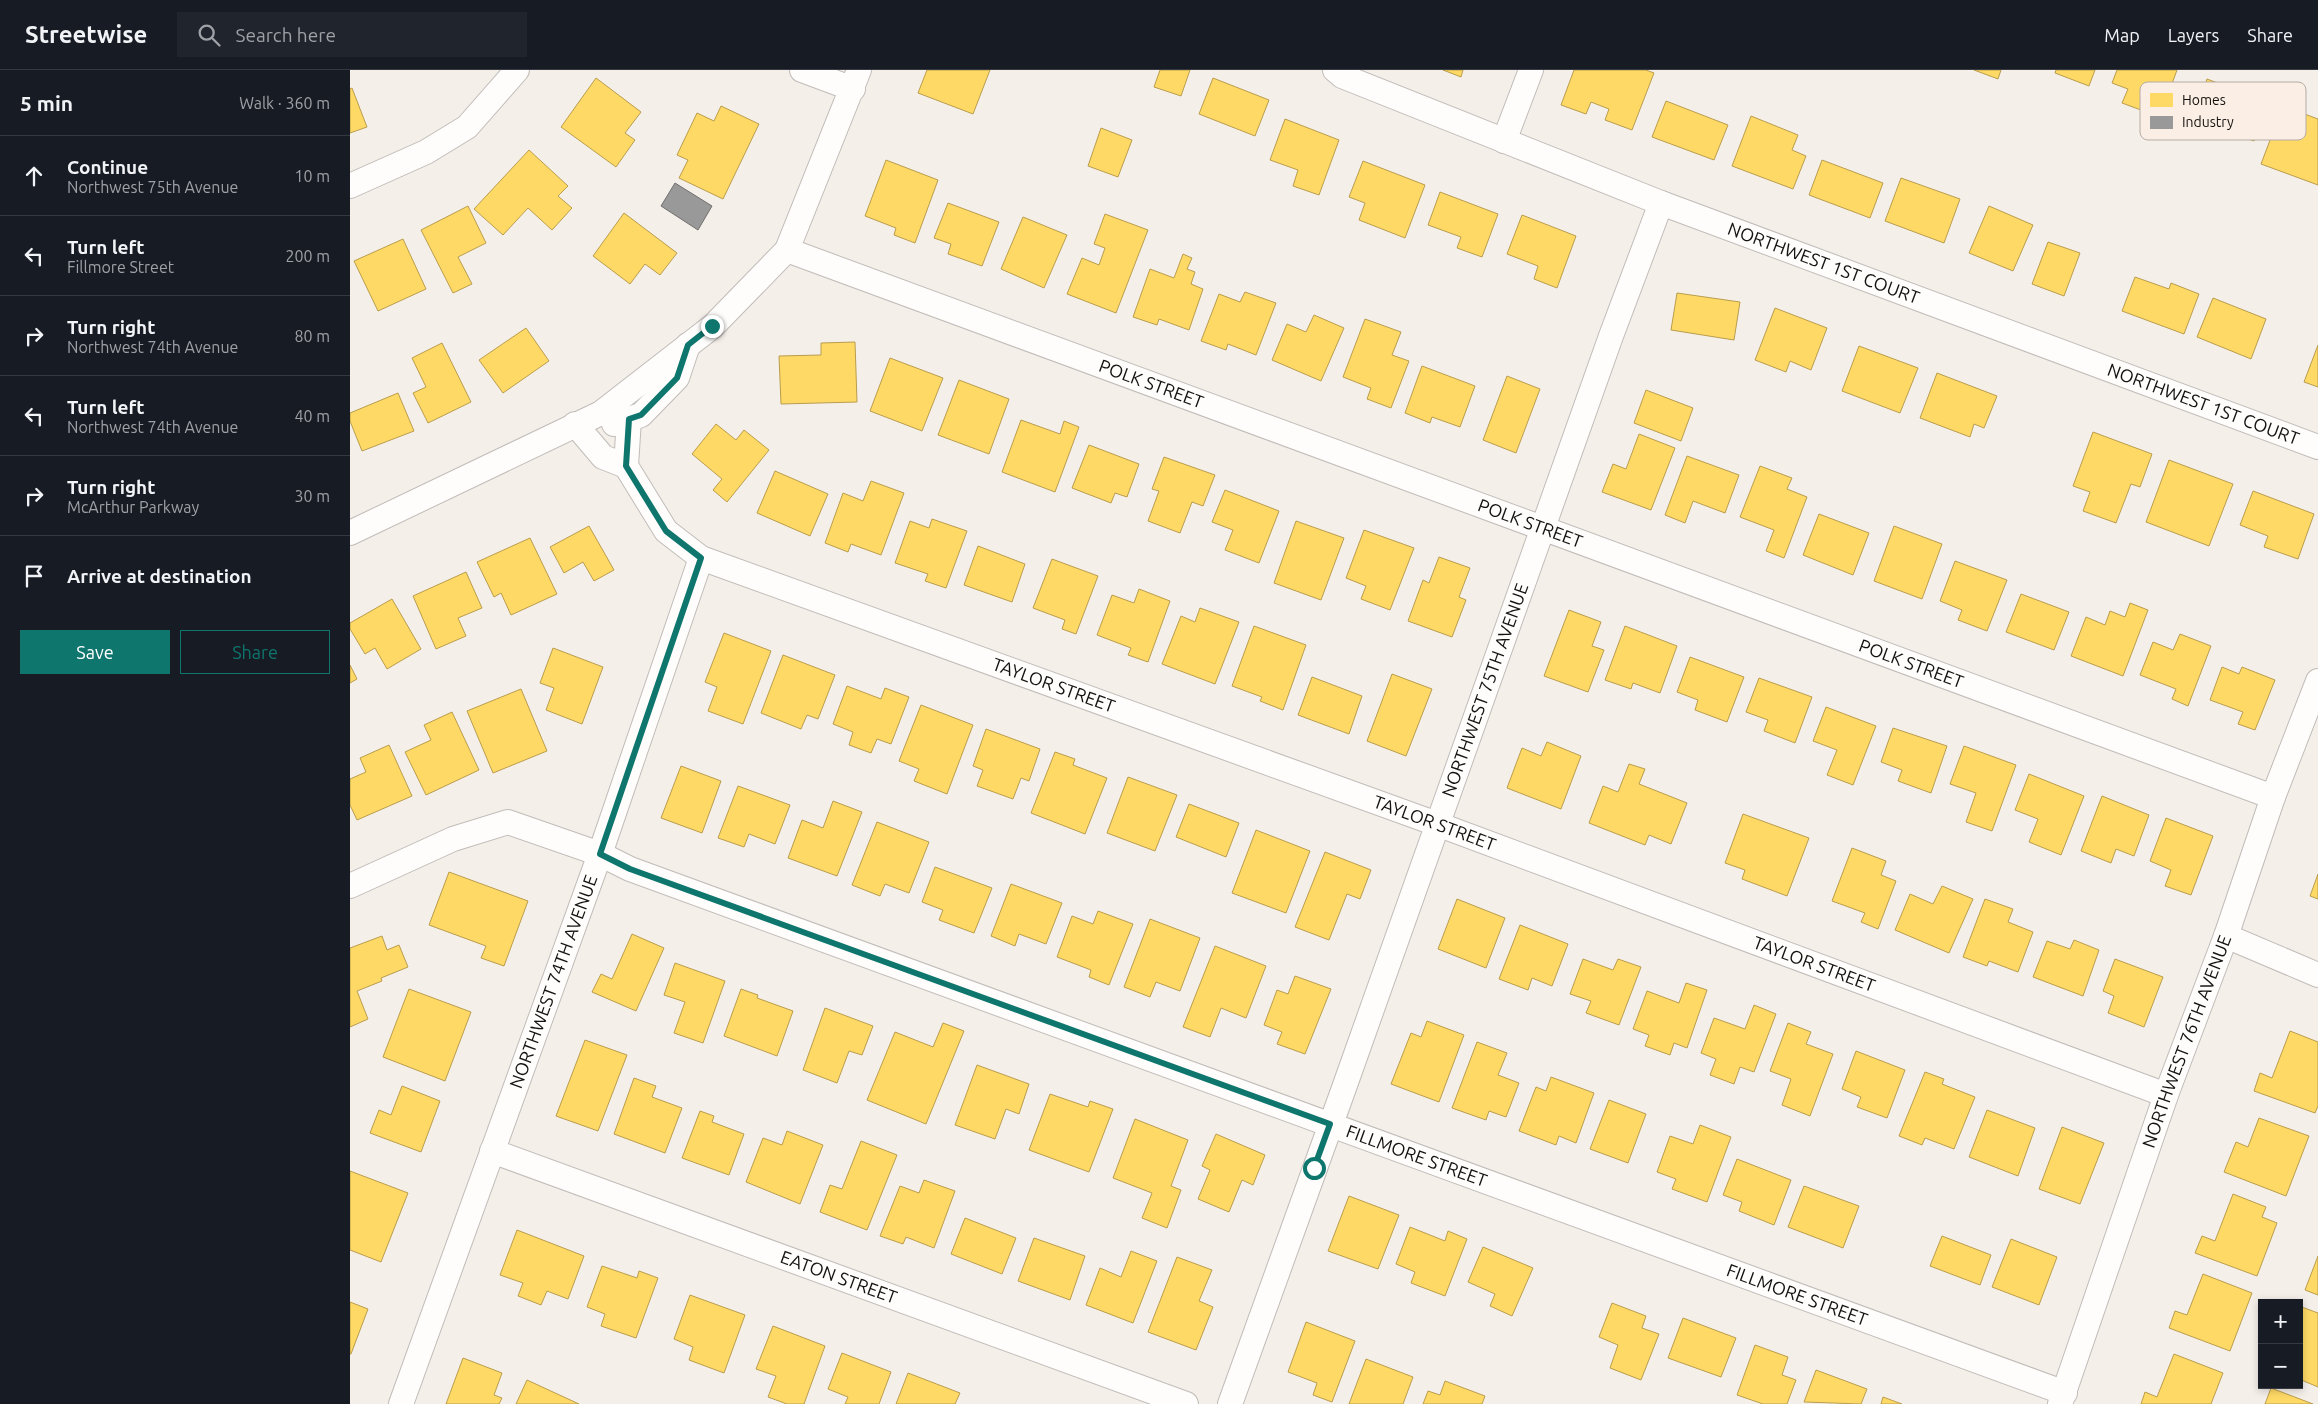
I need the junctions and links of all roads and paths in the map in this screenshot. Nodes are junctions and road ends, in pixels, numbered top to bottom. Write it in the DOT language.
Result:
graph roads {
  1 [pos="517,70"];
  2 [pos="802,70"];
  3 [pos="1335,70"];
  4 [pos="1531,70"];
  5 [pos="856,79"];
  6 [pos="1504,141"];
  7 [pos="350,186"];
  8 [pos="1661,203"];
  9 [pos="787,250"];
  10 [pos="688,345"];
  11 [pos="629,419"];
  12 [pos="579,430"];
  13 [pos="2318,447"];
  14 [pos="626,466"];
  15 [pos="1543,527"];
  16 [pos="350,533"];
  17 [pos="701,558"];
  18 [pos="2318,681"];
  19 [pos="2274,797"];
  20 [pos="1437,824"];
  21 [pos="600,854"];
  22 [pos="350,886"];
  23 [pos="2226,936"];
  24 [pos="2318,976"];
  25 [pos="2166,1095"];
  26 [pos="1330,1124"];
  27 [pos="492,1151"];
  28 [pos="2063,1399"];
  29 [pos="401,1404"];
  30 [pos="1186,1404"];
  31 [pos="1230,1404"];
  1 -- 7 [label="street"];
  2 -- 5 [label="street"];
  3 -- 6 [label="street, NORTHWEST 1ST COURT"];
  4 -- 6 [label="street"];
  5 -- 9 [label="street"];
  6 -- 8 [label="street, NORTHWEST 1ST COURT"];
  8 -- 13 [label="street, NORTHWEST 1ST COURT"];
  8 -- 15 [label="street, NORTHWEST 75TH AVENUE"];
  9 -- 10 [label="street"];
  9 -- 15 [label="street, POLK STREET"];
  10 -- 11 [label="street"];
  10 -- 12 [label="street"];
  11 -- 12 [label="street"];
  11 -- 14 [label="street"];
  12 -- 14 [label="street"];
  12 -- 16 [label="street"];
  14 -- 17 [label="street"];
  15 -- 19 [label="street, POLK STREET"];
  15 -- 20 [label="street, NORTHWEST 75TH AVENUE"];
  17 -- 20 [label="street, TAYLOR STREET"];
  17 -- 21 [label="street, NORTHWEST 74TH AVENUE"];
  18 -- 19 [label="street, NORTHWEST 76TH AVENUE"];
  19 -- 23 [label="street, NORTHWEST 76TH AVENUE"];
  20 -- 25 [label="street, TAYLOR STREET"];
  20 -- 26 [label="street, NORTHWEST 75TH AVENUE"];
  21 -- 22 [label="street, FILLMORE STREET"];
  21 -- 26 [label="street, FILLMORE STREET"];
  21 -- 27 [label="street, NORTHWEST 74TH AVENUE"];
  23 -- 24 [label="street"];
  23 -- 25 [label="street, NORTHWEST 76TH AVENUE"];
  25 -- 28 [label="street, NORTHWEST 76TH AVENUE"];
  26 -- 28 [label="street, FILLMORE STREET"];
  26 -- 31 [label="street, NORTHWEST 75TH AVENUE"];
  27 -- 29 [label="street, NORTHWEST 74TH AVENUE"];
  27 -- 30 [label="street, EATON STREET"];
}
